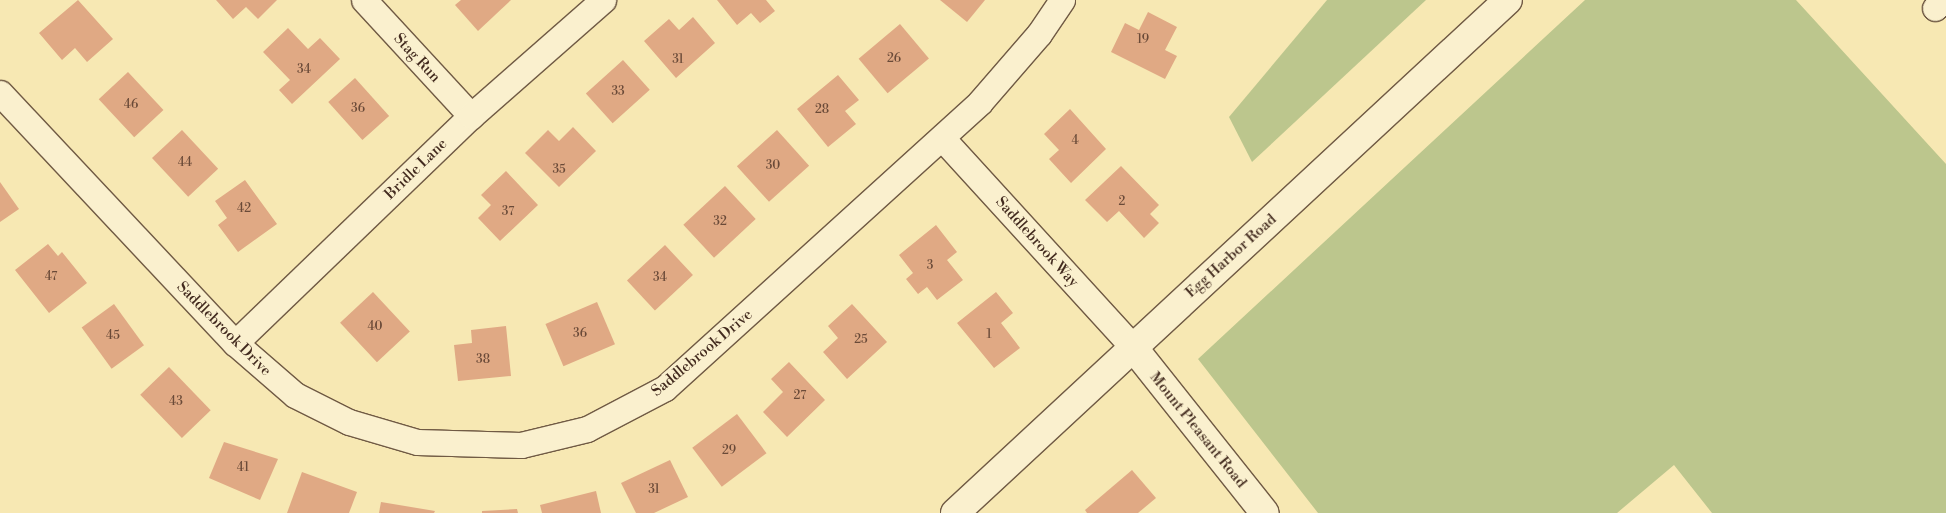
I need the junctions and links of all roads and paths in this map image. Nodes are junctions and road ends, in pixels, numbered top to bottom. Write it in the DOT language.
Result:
graph roads {
  1 [pos="364,0"];
  2 [pos="603,0"];
  3 [pos="1062,0"];
  4 [pos="1508,0"];
  5 [pos="0,93"];
  6 [pos="471,116"];
  7 [pos="942,138"];
  8 [pos="235,343"];
  9 [pos="1132,346"];
  10 [pos="955,513"];
  11 [pos="1265,513"];
  1 -- 6 [label="street, Stag Run"];
  2 -- 6 [label="street, Bridle Lane"];
  3 -- 7 [label="street, Saddlebrook Drive"];
  4 -- 9 [label="main road, Egg Harbor Road"];
  5 -- 8 [label="street, Saddlebrook Drive"];
  6 -- 8 [label="street, Bridle Lane"];
  7 -- 8 [label="street, Saddlebrook Drive"];
  7 -- 9 [label="street, Saddlebrook Way"];
  9 -- 10 [label="main road, Egg Harbor Road"];
  9 -- 11 [label="main road, Mount Pleasant Road"];
}
